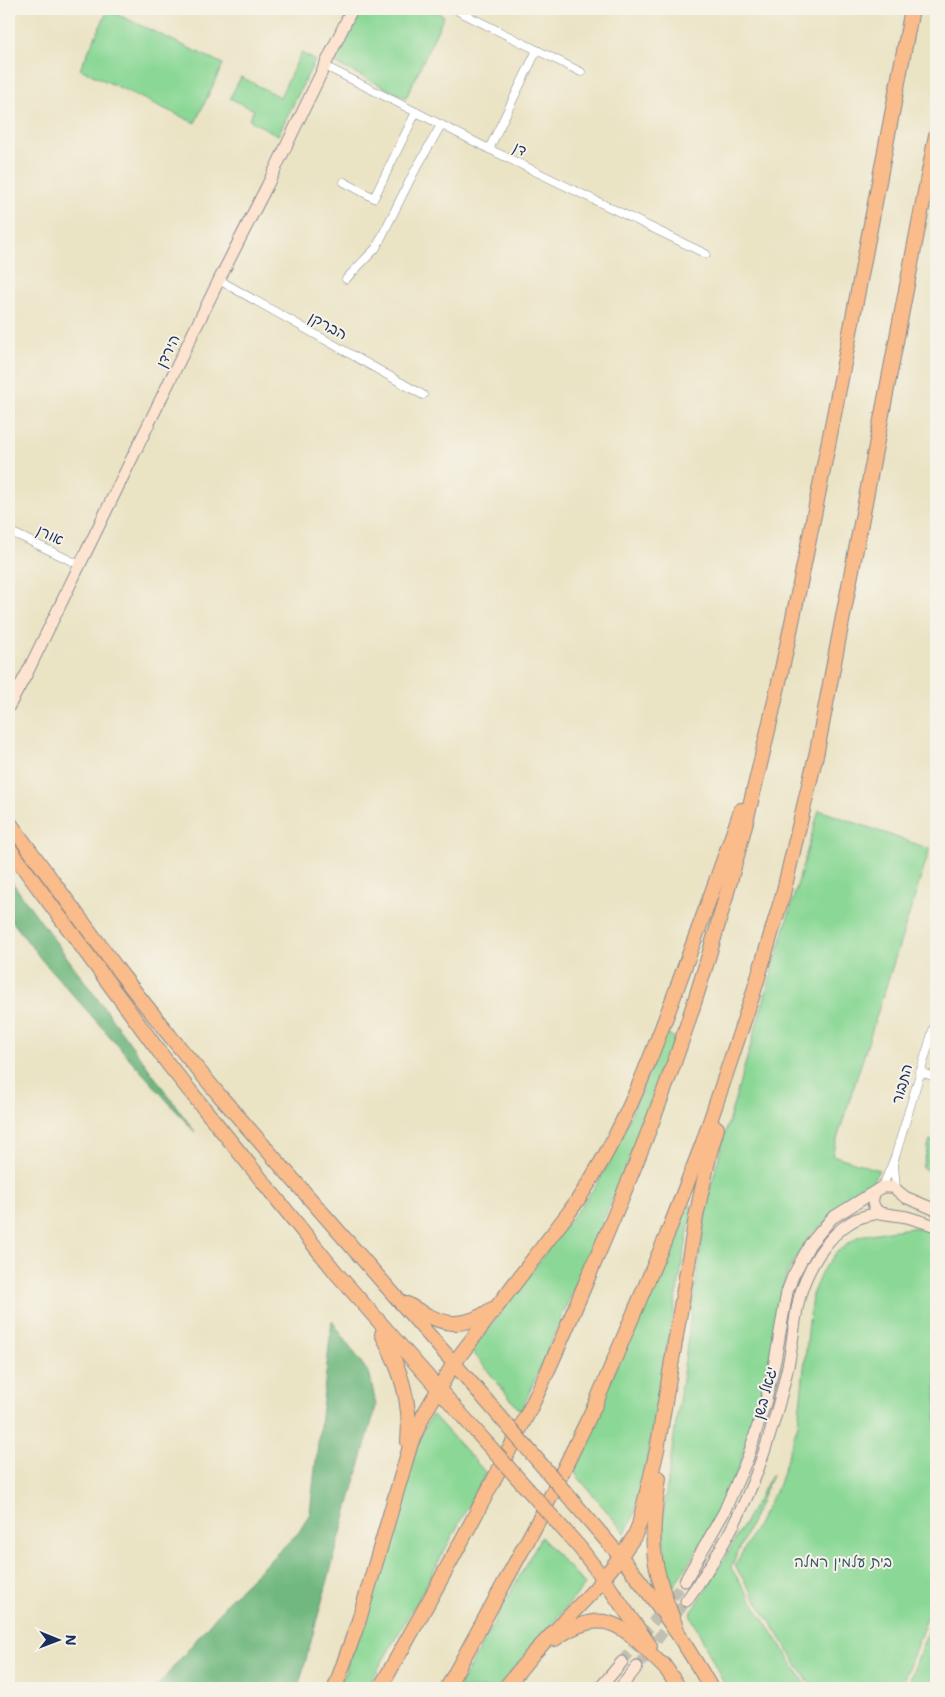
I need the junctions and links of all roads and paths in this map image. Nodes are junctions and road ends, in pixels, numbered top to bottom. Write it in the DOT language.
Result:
graph roads {
  1 [pos="352,9"];
  2 [pos="459,9"];
  3 [pos="912,9"];
  4 [pos="537,50"];
  5 [pos="325,66"];
  6 [pos="581,72"];
  7 [pos="416,112"];
  8 [pos="441,125"];
  9 [pos="936,135"];
  10 [pos="489,149"];
  11 [pos="344,182"];
  12 [pos="706,254"];
  13 [pos="346,279"];
  14 [pos="219,280"];
  15 [pos="423,395"];
  16 [pos="9,531"];
  17 [pos="80,565"];
  18 [pos="9,706"];
  19 [pos="772,714"];
  20 [pos="9,822"];
  21 [pos="9,848"];
  22 [pos="770,938"];
  23 [pos="936,1020"];
  24 [pos="919,1072"];
  25 [pos="936,1077"];
  26 [pos="895,1157"];
  27 [pos="877,1190"];
  28 [pos="898,1191"];
  29 [pos="936,1210"];
  30 [pos="885,1214"];
  31 [pos="936,1226"];
  32 [pos="528,1266"];
  33 [pos="338,1275"];
  34 [pos="395,1297"];
  35 [pos="454,1363"];
  36 [pos="671,1371"];
  37 [pos="438,1389"];
  38 [pos="400,1478"];
  39 [pos="617,1552"];
  40 [pos="600,1574"];
  41 [pos="684,1582"];
  42 [pos="686,1601"];
  43 [pos="679,1635"];
  44 [pos="532,1655"];
  45 [pos="622,1662"];
  46 [pos="637,1667"];
  47 [pos="668,1671"];
  48 [pos="335,1688"];
  49 [pos="380,1688"];
  50 [pos="447,1688"];
  51 [pos="505,1688"];
  52 [pos="600,1688"];
  53 [pos="620,1688"];
  54 [pos="679,1688"];
  55 [pos="711,1688"];
  1 -- 5 [label="main road, הירדן"];
  2 -- 4 [label="street"];
  3 -- 19 [label="highway"];
  4 -- 6 [label="street"];
  4 -- 10 [label="street"];
  5 -- 7 [label="street, דן"];
  5 -- 14 [label="main road, הירדן"];
  7 -- 8 [label="street, דן"];
  7 -- 11 [label="street"];
  8 -- 10 [label="street, דן"];
  8 -- 13 [label="street"];
  9 -- 22 [label="highway"];
  10 -- 12 [label="street, דן"];
  14 -- 15 [label="street, הברקן"];
  14 -- 17 [label="main road, הירדן"];
  16 -- 17 [label="street, אורן"];
  17 -- 18 [label="main road, הירדן"];
  19 -- 32 [label="highway"];
  19 -- 49 [label="highway"];
  20 -- 34 [label="highway"];
  21 -- 33 [label="highway"];
  22 -- 36 [label="highway"];
  22 -- 50 [label="highway"];
  23 -- 24 [label="street, התבור"];
  24 -- 25 [label="street"];
  24 -- 26 [label="street, התבור"];
  26 -- 27 [label="street, התבור"];
  26 -- 28 [label="street, התבור"];
  27 -- 28 [label="main road"];
  27 -- 30 [label="main road"];
  27 -- 41 [label="main road, יגאל בשן"];
  28 -- 29 [label="main road"];
  28 -- 30 [label="main road"];
  30 -- 31 [label="main road"];
  30 -- 42 [label="main road, יגאל בשן"];
  32 -- 34 [label="highway"];
  32 -- 35 [label="highway"];
  33 -- 37 [label="highway"];
  33 -- 38 [label="highway"];
  34 -- 35 [label="highway"];
  35 -- 37 [label="highway"];
  35 -- 39 [label="highway, bridge"];
  36 -- 39 [label="highway"];
  36 -- 43 [label="highway"];
  37 -- 38 [label="highway"];
  37 -- 40 [label="highway, bridge"];
  38 -- 48 [label="highway"];
  39 -- 40 [label="highway"];
  39 -- 43 [label="highway"];
  40 -- 44 [label="highway"];
  40 -- 47 [label="highway"];
  43 -- 55 [label="highway"];
  44 -- 47 [label="highway"];
  44 -- 51 [label="highway"];
  45 -- 52 [label="main road"];
  46 -- 53 [label="main road"];
  47 -- 54 [label="highway"];
}
